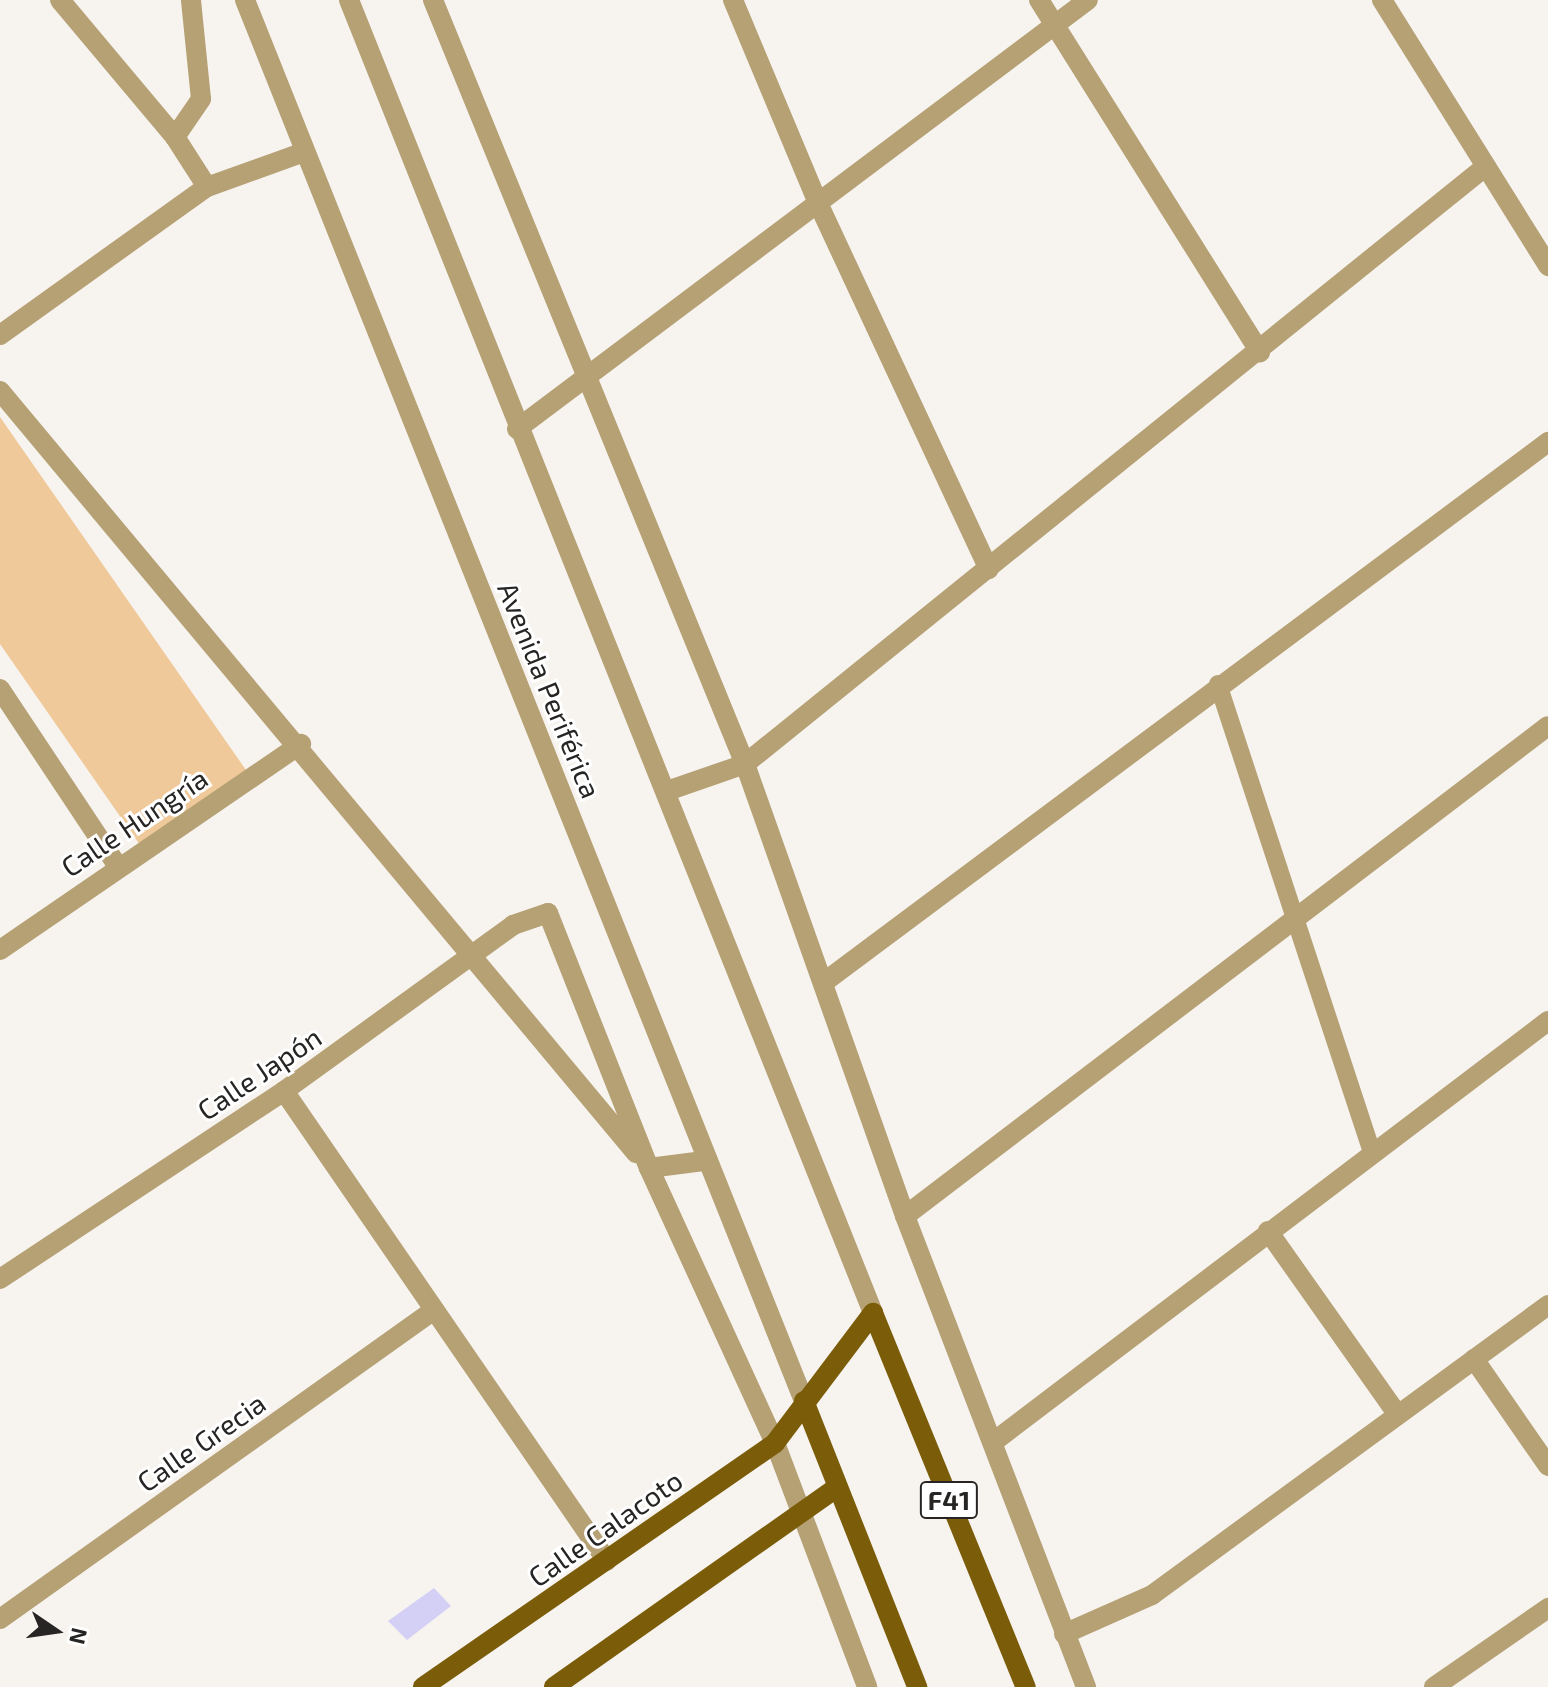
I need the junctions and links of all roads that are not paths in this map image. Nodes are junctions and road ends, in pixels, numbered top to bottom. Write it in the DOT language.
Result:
graph roads {
  1 [pos="60,0"];
  2 [pos="191,0"];
  3 [pos="245,0"];
  4 [pos="349,0"];
  5 [pos="433,0"];
  6 [pos="733,0"];
  7 [pos="1039,0"];
  8 [pos="1088,0"];
  9 [pos="1382,0"];
  10 [pos="1056,24"];
  11 [pos="175,137"];
  12 [pos="304,152"];
  13 [pos="1486,166"];
  14 [pos="207,187"];
  15 [pos="818,203"];
  16 [pos="1548,266"];
  17 [pos="0,335"];
  18 [pos="1260,352"];
  19 [pos="587,377"];
  20 [pos="0,391"];
  21 [pos="517,429"];
  22 [pos="1548,442"];
  23 [pos="989,569"];
  24 [pos="1218,684"];
  25 [pos="0,689"];
  26 [pos="1548,726"];
  27 [pos="301,744"];
  28 [pos="745,764"];
  29 [pos="667,791"];
  30 [pos="117,865"];
  31 [pos="1293,922"];
  32 [pos="0,950"];
  33 [pos="474,955"];
  34 [pos="823,983"];
  35 [pos="1548,1021"];
  36 [pos="284,1091"];
  37 [pos="1372,1153"];
  38 [pos="704,1161"];
  39 [pos="649,1168"];
  40 [pos="905,1216"];
  41 [pos="1268,1231"];
  42 [pos="0,1279"];
  43 [pos="1548,1305"];
  44 [pos="434,1310"];
  45 [pos="873,1313"];
  46 [pos="1474,1359"];
  47 [pos="804,1401"];
  48 [pos="1398,1415"];
  49 [pos="996,1440"];
  50 [pos="775,1443"];
  51 [pos="1548,1466"];
  52 [pos="837,1487"];
  53 [pos="802,1514"];
  54 [pos="607,1561"];
  55 [pos="1548,1608"];
  56 [pos="0,1619"];
  57 [pos="1064,1634"];
  58 [pos="423,1687"];
  59 [pos="554,1687"];
  60 [pos="867,1687"];
  61 [pos="917,1687"];
  62 [pos="1026,1687"];
  63 [pos="1086,1687"];
  64 [pos="1434,1687"];
  1 -- 11 [label="street"];
  2 -- 11 [label="street"];
  3 -- 12 [label="street, Avenida Periférica"];
  4 -- 21 [label="street"];
  5 -- 19 [label="street"];
  6 -- 15 [label="street"];
  7 -- 10 [label="street"];
  8 -- 10 [label="street"];
  9 -- 13 [label="street"];
  10 -- 15 [label="street"];
  10 -- 18 [label="street"];
  11 -- 14 [label="street"];
  12 -- 14 [label="street"];
  12 -- 38 [label="street, Avenida Periférica"];
  13 -- 16 [label="street"];
  13 -- 18 [label="street"];
  14 -- 17 [label="street"];
  15 -- 19 [label="street"];
  15 -- 23 [label="street"];
  18 -- 23 [label="street"];
  19 -- 21 [label="street"];
  19 -- 28 [label="street"];
  20 -- 27 [label="street"];
  21 -- 29 [label="street"];
  22 -- 24 [label="street"];
  23 -- 28 [label="street"];
  24 -- 31 [label="lane"];
  24 -- 34 [label="street"];
  25 -- 30 [label="street"];
  26 -- 31 [label="street"];
  27 -- 30 [label="street, Calle Hungría"];
  27 -- 33 [label="street"];
  28 -- 29 [label="street"];
  28 -- 34 [label="street"];
  29 -- 45 [label="street"];
  30 -- 32 [label="street, Calle Hungría"];
  31 -- 37 [label="lane"];
  31 -- 40 [label="street"];
  33 -- 36 [label="street, Calle Japón"];
  33 -- 39 [label="street"];
  33 -- 39 [label="street, Calle Japón"];
  34 -- 40 [label="street"];
  35 -- 37 [label="street"];
  36 -- 42 [label="street, Calle Japón"];
  36 -- 44 [label="street"];
  37 -- 41 [label="street"];
  38 -- 39 [label="street"];
  38 -- 47 [label="street, Avenida Periférica"];
  39 -- 50 [label="street"];
  40 -- 49 [label="street"];
  41 -- 48 [label="street"];
  41 -- 49 [label="street"];
  43 -- 46 [label="street"];
  44 -- 54 [label="street"];
  44 -- 56 [label="street, Calle Grecia"];
  45 -- 47 [label="main road, Calle Calacoto"];
  45 -- 62 [label="main road, F41"];
  46 -- 48 [label="street"];
  46 -- 51 [label="street"];
  47 -- 50 [label="main road, Calle Calacoto"];
  47 -- 52 [label="main road"];
  48 -- 57 [label="street"];
  49 -- 57 [label="street"];
  50 -- 53 [label="street"];
  50 -- 54 [label="main road, Calle Calacoto"];
  52 -- 53 [label="main road"];
  52 -- 61 [label="main road"];
  53 -- 59 [label="main road"];
  53 -- 60 [label="street"];
  54 -- 58 [label="main road, Calle Calacoto"];
  55 -- 64 [label="street"];
  57 -- 63 [label="street"];
}
